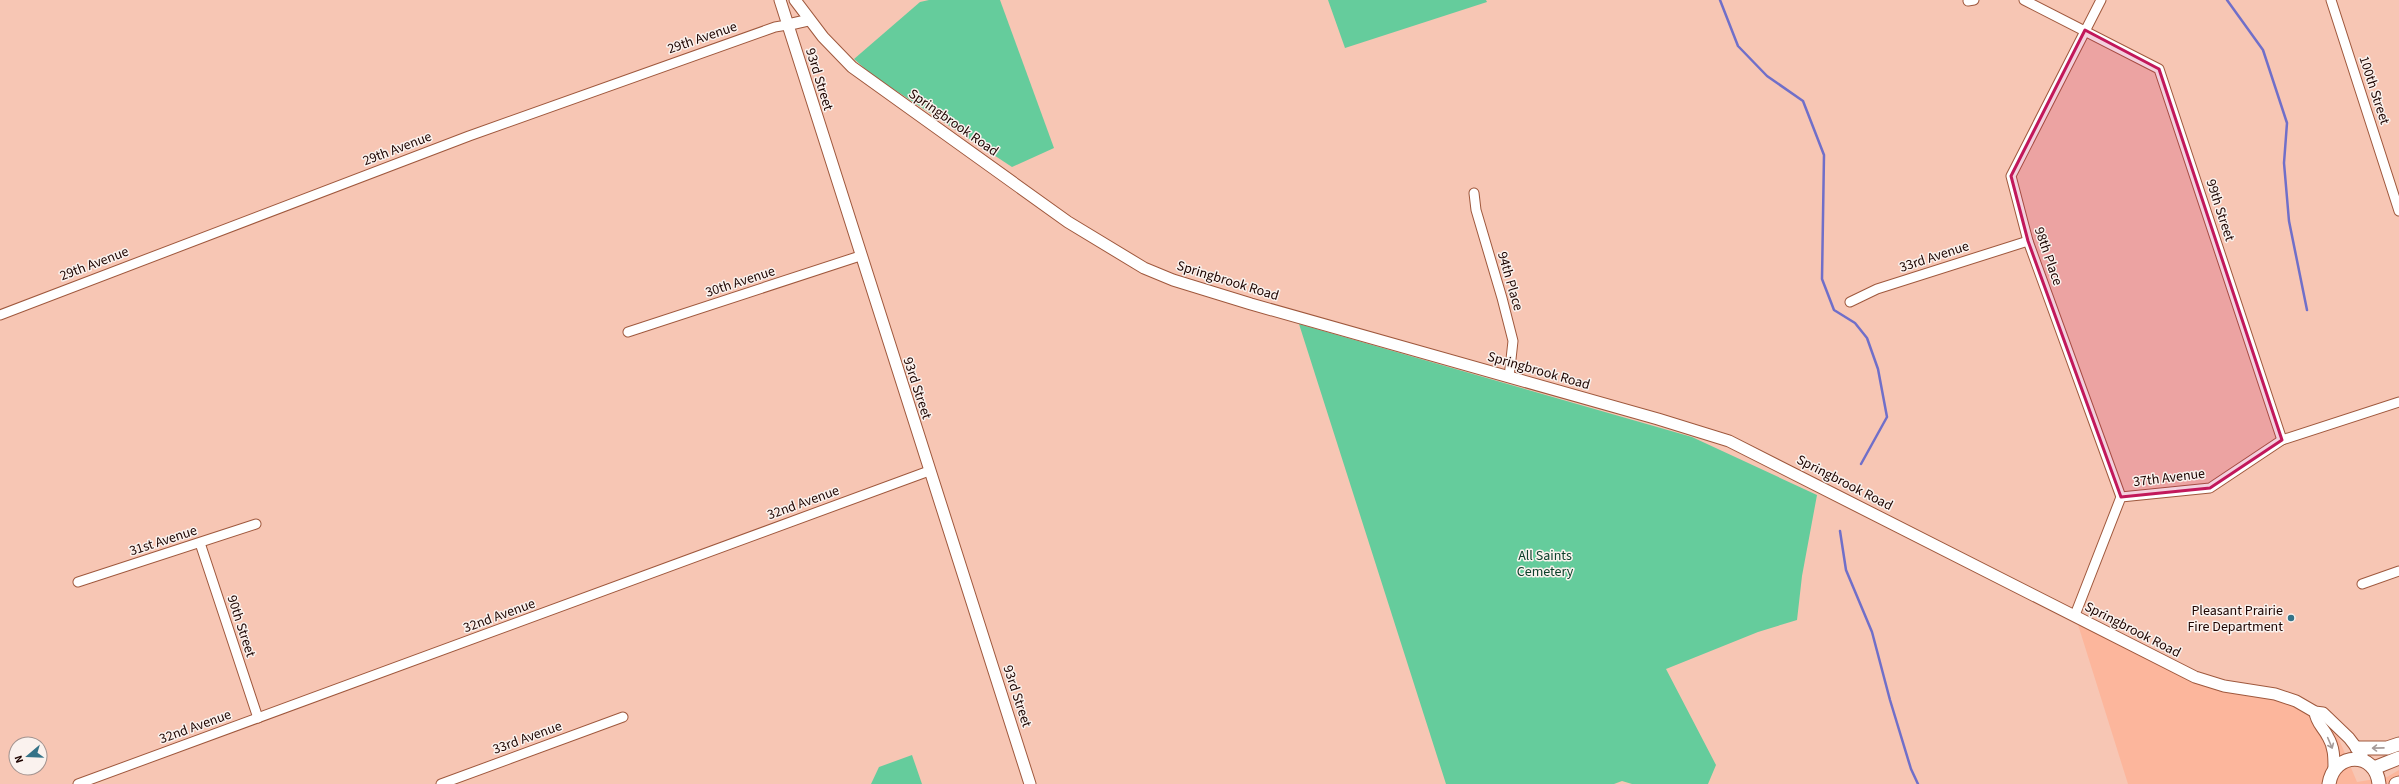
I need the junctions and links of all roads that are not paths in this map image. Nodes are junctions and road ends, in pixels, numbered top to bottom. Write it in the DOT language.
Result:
graph roads {
  1 [pos="780,0"];
  2 [pos="795,0"];
  3 [pos="2024,0"];
  4 [pos="2101,0"];
  5 [pos="2331,0"];
  6 [pos="809,20"];
  7 [pos="787,25"];
  8 [pos="2085,30"];
  9 [pos="1474,194"];
  10 [pos="2399,211"];
  11 [pos="2028,241"];
  12 [pos="860,256"];
  13 [pos="1850,302"];
  14 [pos="0,316"];
  15 [pos="628,332"];
  16 [pos="1509,377"];
  17 [pos="2399,402"];
  18 [pos="2282,440"];
  19 [pos="929,471"];
  20 [pos="2122,497"];
  21 [pos="256,524"];
  22 [pos="200,543"];
  23 [pos="2399,571"];
  24 [pos="78,582"];
  25 [pos="2362,584"];
  26 [pos="2075,616"];
  27 [pos="2315,712"];
  28 [pos="623,717"];
  29 [pos="258,718"];
  30 [pos="2399,744"];
  31 [pos="2357,748"];
  32 [pos="2399,758"];
  33 [pos="2372,767"];
  34 [pos="2328,779"];
  35 [pos="78,784"];
  36 [pos="441,784"];
  37 [pos="1030,784"];
  38 [pos="2379,784"];
  1 -- 7 [label="street, 93rd Street"];
  2 -- 6 [label="street, Springbrook Road"];
  3 -- 8 [label="street, 99th Street"];
  4 -- 8 [label="street"];
  5 -- 10 [label="street, 100th Street"];
  6 -- 7 [label="street, 29th Avenue"];
  6 -- 16 [label="street, Springbrook Road"];
  7 -- 12 [label="street, 93rd Street"];
  7 -- 14 [label="street, 29th Avenue"];
  8 -- 11 [label="street, 98th Place"];
  8 -- 18 [label="street, 99th Street"];
  9 -- 16 [label="street, 94th Place"];
  11 -- 13 [label="street, 33rd Avenue"];
  11 -- 20 [label="street, 98th Place"];
  12 -- 15 [label="street, 30th Avenue"];
  12 -- 19 [label="street, 93rd Street"];
  16 -- 26 [label="street, Springbrook Road"];
  17 -- 18 [label="street, 37th Avenue"];
  18 -- 20 [label="street, 37th Avenue"];
  19 -- 29 [label="street, 32nd Avenue"];
  19 -- 37 [label="street, 93rd Street"];
  20 -- 26 [label="street, 37th Avenue"];
  21 -- 22 [label="street, 31st Avenue"];
  22 -- 24 [label="street, 31st Avenue"];
  22 -- 29 [label="street, 90th Street"];
  23 -- 25 [label="street"];
  26 -- 27 [label="street, Springbrook Road"];
  27 -- 31 [label="street, Springbrook Road"];
  27 -- 34 [label="street, one-way"];
  28 -- 36 [label="street, 33rd Avenue"];
  29 -- 35 [label="street, 32nd Avenue"];
  30 -- 31 [label="main road, one-way"];
  31 -- 33 [label="street, Springbrook Road"];
  32 -- 33 [label="main road"];
  33 -- 34 [label="main road"];
  33 -- 38 [label="main road"];
}
